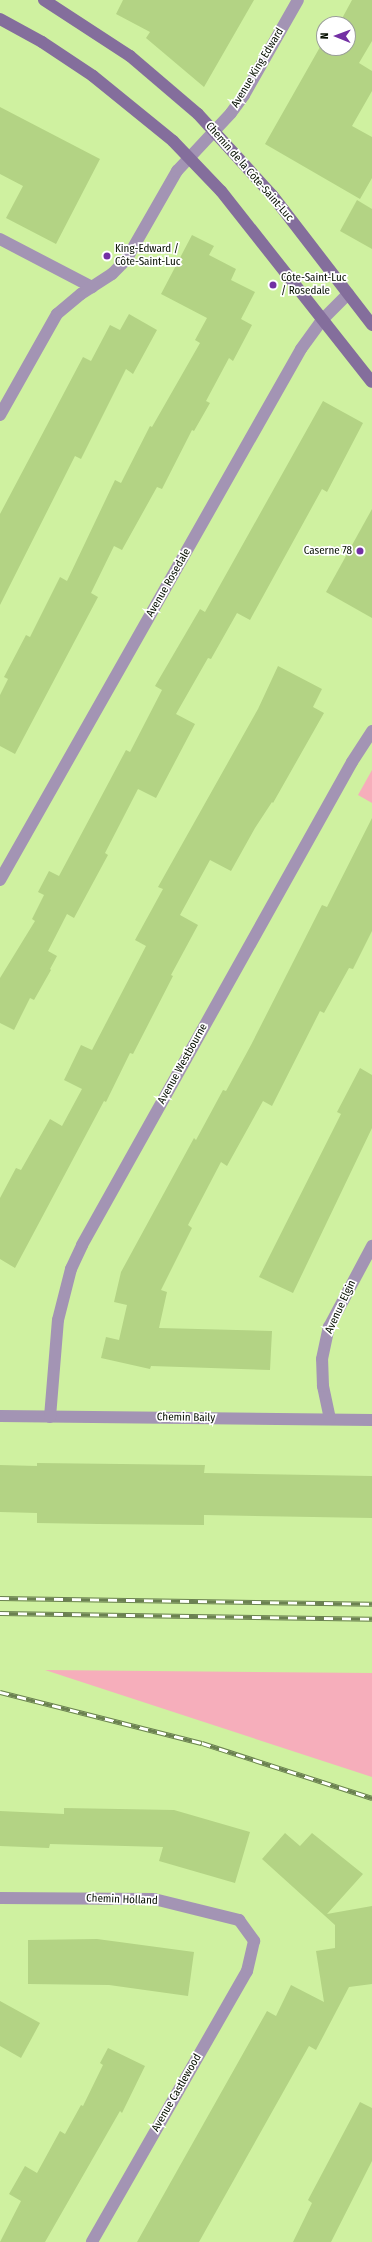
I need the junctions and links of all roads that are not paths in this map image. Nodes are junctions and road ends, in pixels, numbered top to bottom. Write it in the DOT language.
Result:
graph roads {
  1 [pos="44,0"];
  2 [pos="298,0"];
  3 [pos="0,19"];
  4 [pos="215,131"];
  5 [pos="189,157"];
  6 [pos="0,239"];
  7 [pos="92,287"];
  8 [pos="348,294"];
  9 [pos="322,320"];
  10 [pos="372,325"];
  11 [pos="372,382"];
  12 [pos="0,415"];
  13 [pos="372,731"];
  14 [pos="0,880"];
  15 [pos="372,1246"];
  16 [pos="0,1416"];
  17 [pos="50,1417"];
  18 [pos="330,1419"];
  19 [pos="372,1420"];
  20 [pos="0,1898"];
  21 [pos="254,1941"];
  22 [pos="92,2242"];
  1 -- 4 [label="main road, Chemin de la Côte-Saint-Luc"];
  2 -- 4 [label="street, Avenue King Edward"];
  3 -- 5 [label="main road"];
  4 -- 5 [label="street, Avenue King Edward"];
  4 -- 8 [label="main road, Chemin de la Côte-Saint-Luc"];
  5 -- 7 [label="street, Avenue King Edward"];
  5 -- 9 [label="main road"];
  6 -- 7 [label="street"];
  7 -- 12 [label="street, Avenue King Edward"];
  8 -- 9 [label="street, Avenue Rosedale"];
  8 -- 10 [label="main road, Chemin de la Côte-Saint-Luc"];
  9 -- 11 [label="main road"];
  9 -- 14 [label="street, Avenue Rosedale"];
  13 -- 17 [label="street, Avenue Westbourne"];
  15 -- 18 [label="street, Avenue Elgin"];
  16 -- 17 [label="street, Chemin Baily"];
  17 -- 18 [label="street, Chemin Baily"];
  18 -- 19 [label="street, Chemin Baily"];
  20 -- 21 [label="street, Chemin Holland"];
  21 -- 22 [label="street, Avenue Castlewood"];
}
